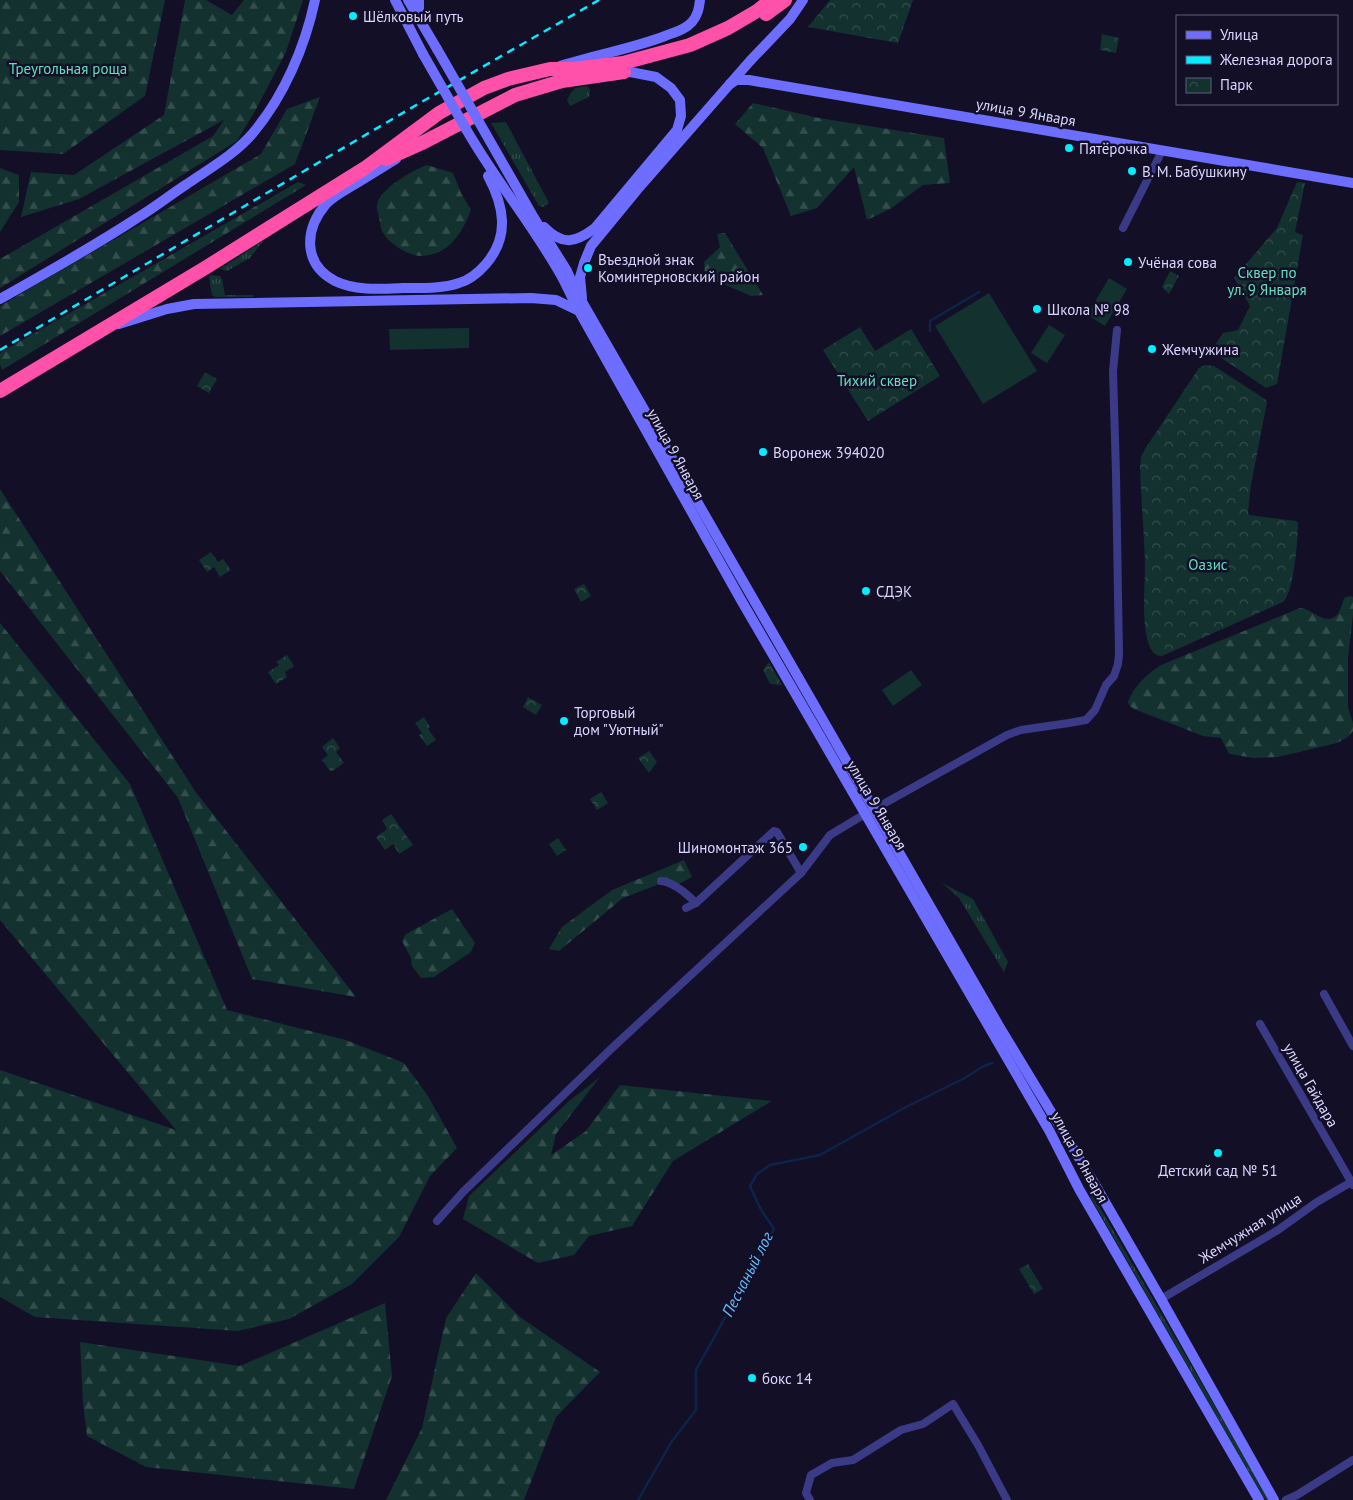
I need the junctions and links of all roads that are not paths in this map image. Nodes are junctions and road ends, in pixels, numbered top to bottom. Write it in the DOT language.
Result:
graph roads {
  1 [pos="315,0"];
  2 [pos="319,0"];
  3 [pos="389,0"];
  4 [pos="395,0"];
  5 [pos="408,0"];
  6 [pos="419,0"];
  7 [pos="700,0"];
  8 [pos="771,0"];
  9 [pos="785,0"];
  10 [pos="803,0"];
  11 [pos="405,20"];
  12 [pos="425,29"];
  13 [pos="307,30"];
  14 [pos="750,61"];
  15 [pos="550,69"];
  16 [pos="624,72"];
  17 [pos="760,83"];
  18 [pos="730,84"];
  19 [pos="472,139"];
  20 [pos="424,142"];
  21 [pos="1162,151"];
  22 [pos="365,168"];
  23 [pos="1353,183"];
  24 [pos="534,218"];
  25 [pos="1123,228"];
  26 [pos="0,300"];
  27 [pos="582,310"];
  28 [pos="108,326"];
  29 [pos="1117,330"];
  30 [pos="0,391"];
  31 [pos="870,812"];
  32 [pos="801,873"];
  33 [pos="661,882"];
  34 [pos="912,884"];
  35 [pos="696,903"];
  36 [pos="686,908"];
  37 [pos="1324,994"];
  38 [pos="1260,1024"];
  39 [pos="1353,1046"];
  40 [pos="1352,1183"];
  41 [pos="437,1221"];
  42 [pos="1161,1299"];
  43 [pos="1353,1460"];
  44 [pos="810,1500"];
  45 [pos="1007,1500"];
  46 [pos="1258,1500"];
  47 [pos="1274,1500"];
  48 [pos="1286,1500"];
  1 -- 13 [label="main road"];
  2 -- 13 [label="main road"];
  3 -- 11 [label="main road"];
  4 -- 11 [label="main road"];
  5 -- 12 [label="main road"];
  6 -- 12 [label="main road"];
  7 -- 15 [label="main road"];
  8 -- 15 [label="highway"];
  9 -- 16 [label="highway"];
  10 -- 14 [label="main road"];
  11 -- 19 [label="main road, улица 9 Января, bridge"];
  12 -- 24 [label="main road, улица 9 Января, bridge"];
  13 -- 26 [label="main road"];
  14 -- 17 [label="main road"];
  14 -- 18 [label="main road"];
  15 -- 22 [label="highway"];
  16 -- 20 [label="highway"];
  16 -- 24 [label="main road"];
  17 -- 18 [label="main road, улица 9 Января"];
  17 -- 21 [label="main road, улица 9 Января"];
  18 -- 27 [label="main road"];
  19 -- 20 [label="main road"];
  19 -- 27 [label="main road, улица 9 Января"];
  20 -- 22 [label="highway"];
  21 -- 23 [label="main road, улица 9 Января"];
  21 -- 25 [label="street"];
  22 -- 28 [label="highway"];
  24 -- 27 [label="main road, улица 9 Января"];
  27 -- 28 [label="main road"];
  27 -- 31 [label="main road, улица 9 Января"];
  28 -- 30 [label="highway"];
  29 -- 31 [label="street"];
  31 -- 32 [label="street"];
  31 -- 34 [label="main road, улица 9 Января"];
  32 -- 35 [label="street"];
  32 -- 41 [label="street"];
  33 -- 35 [label="street"];
  34 -- 42 [label="main road, улица 9 Января"];
  34 -- 46 [label="main road, улица 9 Января"];
  35 -- 36 [label="street"];
  37 -- 39 [label="street"];
  38 -- 40 [label="street, улица Гайдара"];
  40 -- 42 [label="street, Жемчужная улица"];
  42 -- 47 [label="main road, улица 9 Января"];
  43 -- 48 [label="street"];
  44 -- 45 [label="street"];
}
